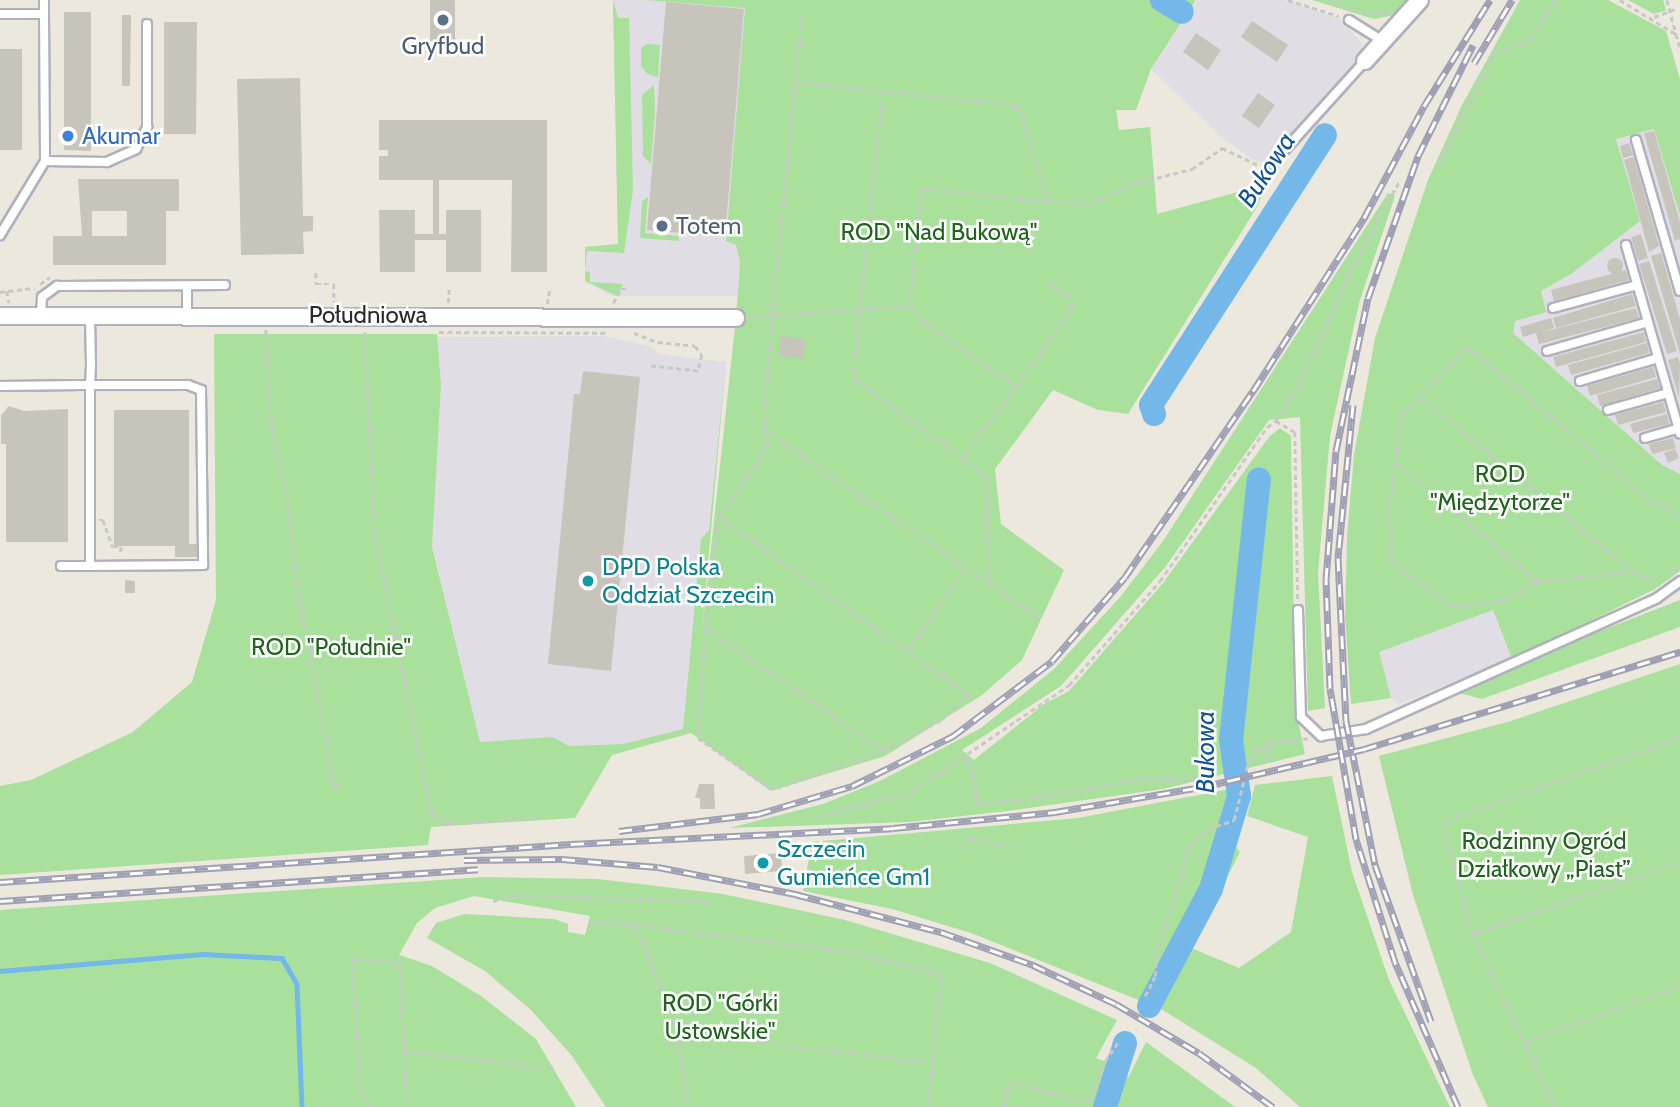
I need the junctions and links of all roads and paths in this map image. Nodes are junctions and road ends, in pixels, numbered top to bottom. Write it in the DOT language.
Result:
graph roads {
  1 [pos="44,0"];
  2 [pos="1288,0"];
  3 [pos="1329,0"];
  4 [pos="1420,0"];
  5 [pos="1555,0"];
  6 [pos="1620,0"];
  7 [pos="1667,0"];
  8 [pos="1395,6"];
  9 [pos="1675,9"];
  10 [pos="1670,11"];
  11 [pos="0,14"];
  12 [pos="44,14"];
  13 [pos="1654,17"];
  14 [pos="802,18"];
  15 [pos="1349,20"];
  16 [pos="147,24"];
  17 [pos="1679,37"];
  18 [pos="1383,41"];
  19 [pos="1680,47"];
  20 [pos="1364,61"];
  21 [pos="797,82"];
  22 [pos="883,91"];
  23 [pos="1636,140"];
  24 [pos="45,161"];
  25 [pos="1440,162"];
  26 [pos="1272,164"];
  27 [pos="1400,180"];
  28 [pos="1048,202"];
  29 [pos="0,235"];
  30 [pos="1626,245"];
  31 [pos="1048,283"];
  32 [pos="225,285"];
  33 [pos="1637,285"];
  34 [pos="187,286"];
  35 [pos="1680,291"];
  36 [pos="910,306"];
  37 [pos="1553,308"];
  38 [pos="861,313"];
  39 [pos="266,315"];
  40 [pos="364,315"];
  41 [pos="0,316"];
  42 [pos="41,316"];
  43 [pos="90,316"];
  44 [pos="187,316"];
  45 [pos="772,317"];
  46 [pos="736,318"];
  47 [pos="1648,322"];
  48 [pos="625,330"];
  49 [pos="1546,351"];
  50 [pos="1658,358"];
  51 [pos="651,366"];
  52 [pos="1580,381"];
  53 [pos="90,385"];
  54 [pos="0,386"];
  55 [pos="1016,387"];
  56 [pos="1668,393"];
  57 [pos="1421,398"];
  58 [pos="1608,410"];
  59 [pos="1276,421"];
  60 [pos="765,430"];
  61 [pos="1679,431"];
  62 [pos="1645,438"];
  63 [pos="962,458"];
  64 [pos="1395,462"];
  65 [pos="1680,514"];
  66 [pos="719,518"];
  67 [pos="90,520"];
  68 [pos="120,547"];
  69 [pos="1680,565"];
  70 [pos="61,566"];
  71 [pos="90,566"];
  72 [pos="966,567"];
  73 [pos="1634,572"];
  74 [pos="1538,582"];
  75 [pos="1680,582"];
  76 [pos="989,583"];
  77 [pos="1298,610"];
  78 [pos="1040,618"];
  79 [pos="705,628"];
  80 [pos="906,652"];
  81 [pos="1321,736"];
  82 [pos="1680,738"];
  83 [pos="1269,743"];
  84 [pos="883,750"];
  85 [pos="966,758"];
  86 [pos="1268,759"];
  87 [pos="1197,780"];
  88 [pos="336,790"];
  89 [pos="538,817"];
  90 [pos="817,817"];
  91 [pos="1010,848"];
  92 [pos="968,850"];
  93 [pos="1680,862"];
  94 [pos="493,901"];
  95 [pos="712,901"];
  96 [pos="588,922"];
  97 [pos="632,924"];
  98 [pos="1472,934"];
  99 [pos="1680,986"];
  100 [pos="1145,996"];
  101 [pos="678,1032"];
  102 [pos="1119,1041"];
  103 [pos="1524,1042"];
  104 [pos="404,1051"];
  105 [pos="934,1063"];
  106 [pos="554,1068"];
  107 [pos="371,1107"];
  108 [pos="407,1107"];
  109 [pos="688,1107"];
  110 [pos="928,1107"];
  111 [pos="1003,1107"];
  112 [pos="1555,1107"];
  1 -- 12 [label="lane"];
  2 -- 15 [label="path"];
  3 -- 8 [label="path"];
  4 -- 18 [label="street"];
  5 -- 25 [label="path"];
  6 -- 13 [label="path"];
  7 -- 10 [label="path"];
  9 -- 10 [label="path"];
  10 -- 13 [label="path"];
  10 -- 17 [label="path"];
  11 -- 12 [label="lane"];
  12 -- 24 [label="lane"];
  13 -- 17 [label="path"];
  14 -- 21 [label="path"];
  15 -- 18 [label="lane"];
  16 -- 24 [label="lane"];
  17 -- 19 [label="path"];
  18 -- 20 [label="street"];
  20 -- 26 [label="lane"];
  21 -- 22 [label="path"];
  21 -- 45 [label="path"];
  22 -- 28 [label="path"];
  22 -- 38 [label="path"];
  23 -- 35 [label="lane"];
  24 -- 29 [label="lane"];
  26 -- 28 [label="path"];
  27 -- 59 [label="path"];
  28 -- 36 [label="path"];
  30 -- 33 [label="lane"];
  31 -- 55 [label="path"];
  32 -- 34 [label="lane"];
  33 -- 37 [label="lane"];
  33 -- 47 [label="lane"];
  34 -- 42 [label="lane"];
  34 -- 44 [label="lane"];
  36 -- 38 [label="path"];
  36 -- 55 [label="path"];
  38 -- 45 [label="path"];
  38 -- 63 [label="path"];
  39 -- 40 [label="street, Południowa"];
  39 -- 44 [label="street, Południowa"];
  39 -- 88 [label="path"];
  40 -- 46 [label="street, Południowa"];
  40 -- 89 [label="path"];
  41 -- 42 [label="street, Południowa"];
  42 -- 43 [label="street, Południowa"];
  43 -- 44 [label="street, Południowa"];
  43 -- 53 [label="lane"];
  45 -- 46 [label="path"];
  45 -- 60 [label="path"];
  47 -- 49 [label="lane"];
  47 -- 50 [label="lane"];
  48 -- 51 [label="path"];
  50 -- 52 [label="lane"];
  50 -- 56 [label="lane"];
  53 -- 54 [label="lane"];
  53 -- 67 [label="lane"];
  53 -- 71 [label="lane"];
  55 -- 63 [label="path"];
  56 -- 58 [label="lane"];
  56 -- 61 [label="lane"];
  57 -- 64 [label="path"];
  57 -- 65 [label="path"];
  57 -- 73 [label="path"];
  59 -- 77 [label="path"];
  59 -- 85 [label="path"];
  60 -- 66 [label="path"];
  60 -- 72 [label="path"];
  61 -- 62 [label="lane"];
  63 -- 76 [label="path"];
  64 -- 74 [label="path"];
  64 -- 74 [label="path"];
  66 -- 79 [label="path"];
  66 -- 80 [label="path"];
  67 -- 68 [label="path"];
  67 -- 71 [label="lane"];
  69 -- 73 [label="path"];
  70 -- 71 [label="lane"];
  72 -- 76 [label="path"];
  72 -- 80 [label="path"];
  73 -- 74 [label="path"];
  75 -- 81 [label="lane"];
  76 -- 78 [label="path"];
  77 -- 81 [label="lane"];
  79 -- 84 [label="path"];
  79 -- 84 [label="path"];
  80 -- 84 [label="path"];
  81 -- 83 [label="path"];
  82 -- 98 [label="path"];
  83 -- 86 [label="path"];
  83 -- 100 [label="path"];
  85 -- 87 [label="path"];
  85 -- 90 [label="path"];
  91 -- 92 [label="path"];
  93 -- 98 [label="path"];
  94 -- 95 [label="path"];
  96 -- 97 [label="path"];
  97 -- 101 [label="path"];
  97 -- 105 [label="path"];
  98 -- 103 [label="path"];
  99 -- 103 [label="path"];
  101 -- 105 [label="path"];
  101 -- 109 [label="path"];
  102 -- 111 [label="path"];
  103 -- 112 [label="path"];
  104 -- 106 [label="path"];
  104 -- 107 [label="path"];
  104 -- 108 [label="path"];
  105 -- 110 [label="path"];
}
